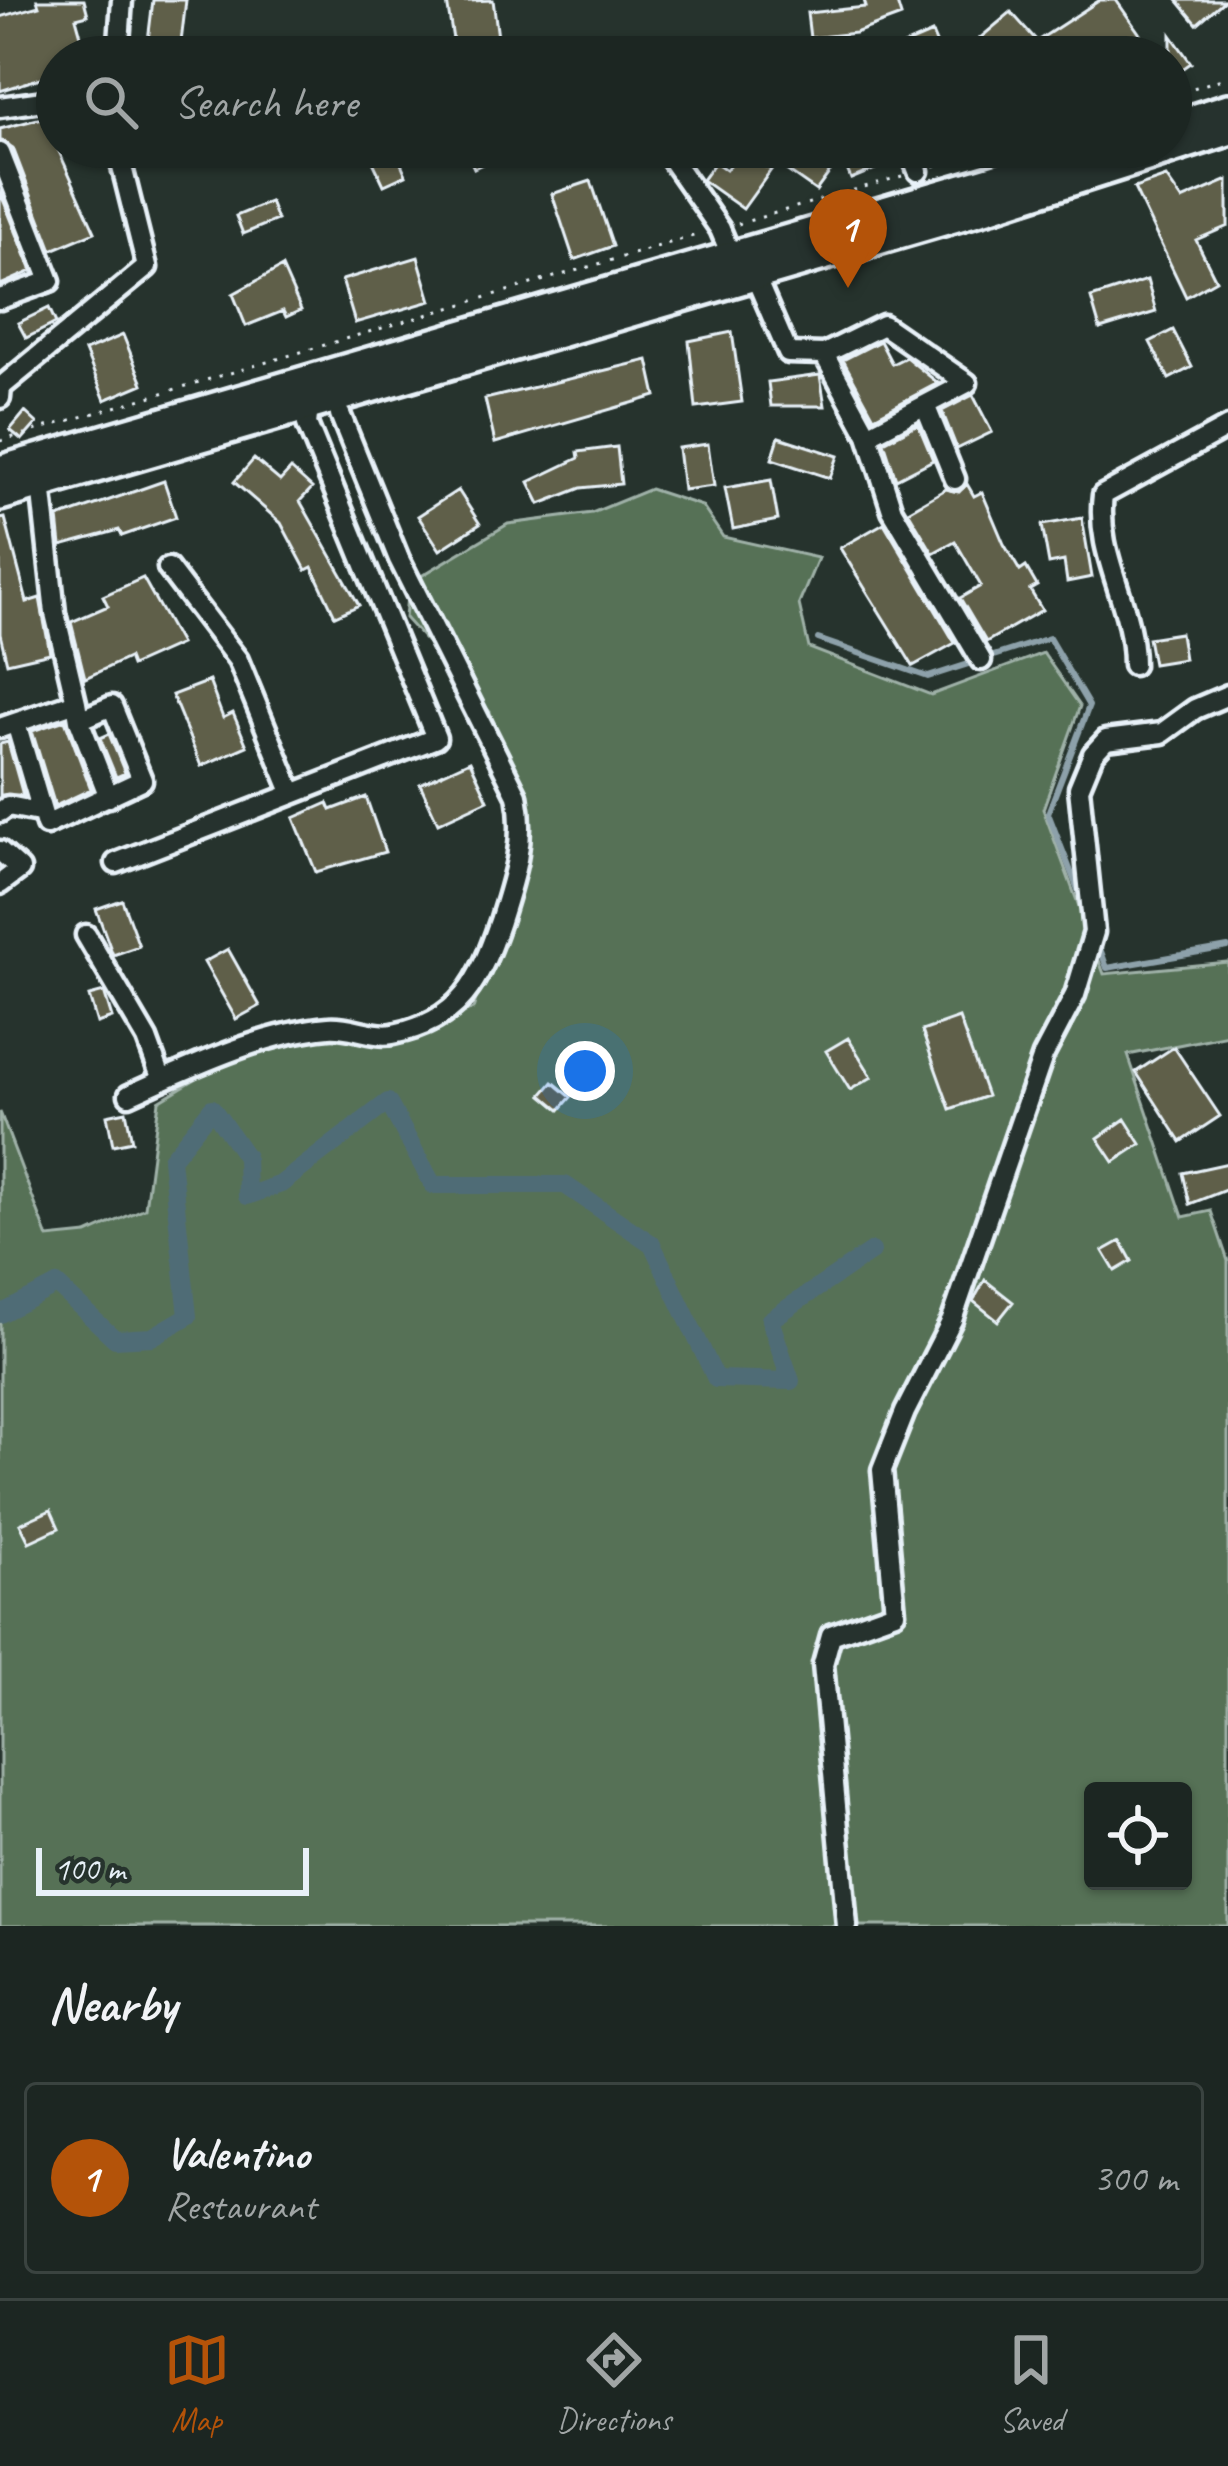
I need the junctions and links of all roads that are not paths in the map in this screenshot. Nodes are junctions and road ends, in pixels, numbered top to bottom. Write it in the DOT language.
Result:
graph roads {
  1 [pos="122,0"];
  2 [pos="119,36"];
  3 [pos="36,102"];
  4 [pos="0,107"];
  5 [pos="1228,108"];
  6 [pos="1192,119"];
  7 [pos="1228,131"];
  8 [pos="1192,140"];
  9 [pos="0,153"];
  10 [pos="122,168"];
  11 [pos="677,168"];
  12 [pos="917,168"];
  13 [pos="1034,168"];
  14 [pos="1086,168"];
  15 [pos="918,171"];
  16 [pos="736,259"];
  17 [pos="0,299"];
  18 [pos="824,354"];
  19 [pos="0,384"];
  20 [pos="344,392"];
  21 [pos="0,398"];
  22 [pos="926,405"];
  23 [pos="309,407"];
  24 [pos="1228,427"];
  25 [pos="868,435"];
  26 [pos="2,457"];
  27 [pos="955,479"];
  28 [pos="41,484"];
  29 [pos="0,496"];
  30 [pos="168,568"];
  31 [pos="981,660"];
  32 [pos="1132,665"];
  33 [pos="1228,695"];
  34 [pos="78,711"];
  35 [pos="8,726"];
  36 [pos="292,792"];
  37 [pos="109,797"];
  38 [pos="0,812"];
  39 [pos="39,812"];
  40 [pos="0,851"];
  41 [pos="116,863"];
  42 [pos="0,884"];
  43 [pos="86,935"];
  44 [pos="162,1079"];
  45 [pos="129,1095"];
  46 [pos="847,1926"];
  1 -- 2 [label="street"];
  3 -- 4 [label="street"];
  5 -- 6 [label="main road"];
  7 -- 8 [label="main road"];
  9 -- 17 [label="street"];
  10 -- 19 [label="street"];
  11 -- 16 [label="street"];
  12 -- 15 [label="street"];
  13 -- 16 [label="main road"];
  14 -- 16 [label="main road"];
  16 -- 18 [label="street"];
  16 -- 20 [label="main road"];
  18 -- 22 [label="street"];
  18 -- 25 [label="street"];
  19 -- 21 [label="street"];
  20 -- 23 [label="main road"];
  20 -- 26 [label="main road"];
  20 -- 44 [label="street"];
  22 -- 25 [label="street"];
  22 -- 27 [label="street"];
  23 -- 28 [label="main road"];
  23 -- 36 [label="street"];
  24 -- 32 [label="street"];
  25 -- 31 [label="street"];
  28 -- 29 [label="main road"];
  28 -- 34 [label="street"];
  30 -- 36 [label="street"];
  33 -- 46 [label="street"];
  34 -- 35 [label="street"];
  34 -- 37 [label="street"];
  34 -- 37 [label="street"];
  35 -- 39 [label="street"];
  36 -- 41 [label="street"];
  37 -- 39 [label="street"];
  38 -- 39 [label="street"];
  40 -- 42 [label="street"];
  43 -- 44 [label="street"];
  44 -- 45 [label="street"];
}
